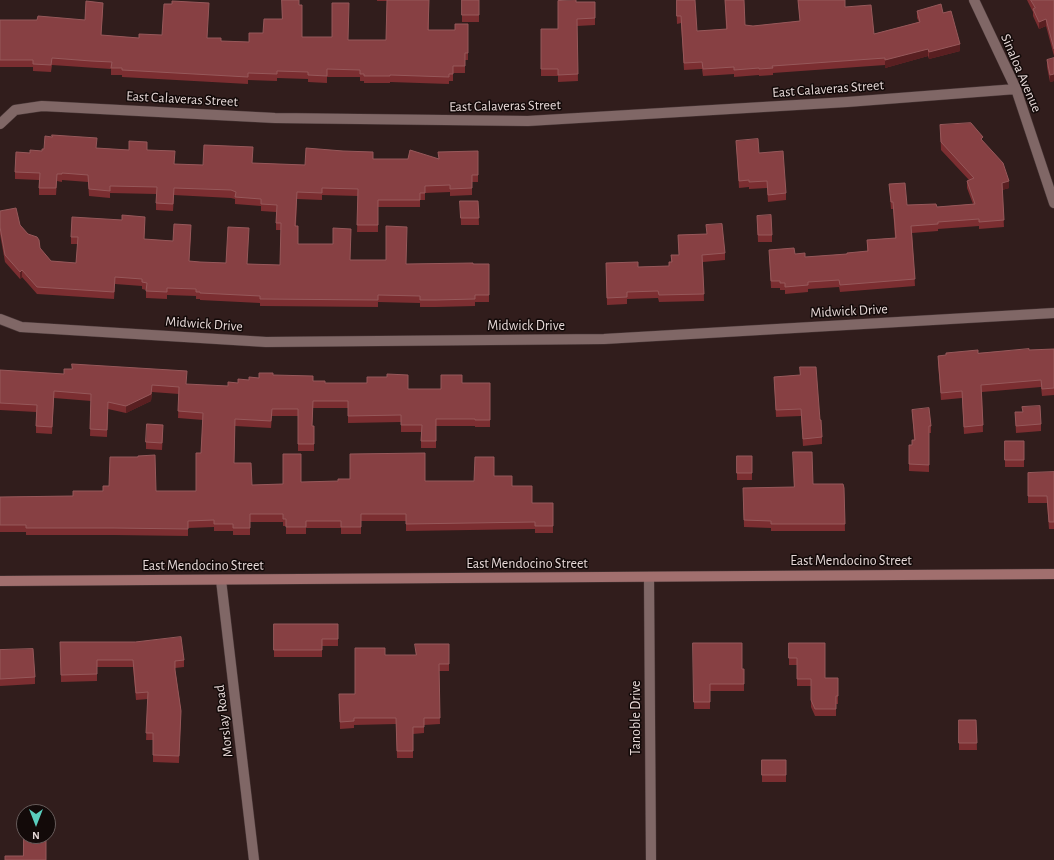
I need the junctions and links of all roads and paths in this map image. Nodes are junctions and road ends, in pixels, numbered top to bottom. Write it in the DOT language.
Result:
graph roads {
  1 [pos="974,0"];
  2 [pos="1016,89"];
  3 [pos="0,124"];
  4 [pos="1054,203"];
  5 [pos="1054,313"];
  6 [pos="0,319"];
  7 [pos="1054,574"];
  8 [pos="650,577"];
  9 [pos="221,580"];
  10 [pos="0,581"];
  11 [pos="254,860"];
  12 [pos="651,860"];
  1 -- 2 [label="street, Sinaloa Avenue"];
  2 -- 3 [label="street, East Calaveras Street"];
  2 -- 4 [label="street, Sinaloa Avenue"];
  5 -- 6 [label="street, Midwick Drive"];
  7 -- 8 [label="street, East Mendocino Street"];
  8 -- 9 [label="street, East Mendocino Street"];
  8 -- 12 [label="street, Tanoble Drive"];
  9 -- 10 [label="street, East Mendocino Street"];
  9 -- 11 [label="street, Morslay Road"];
}
